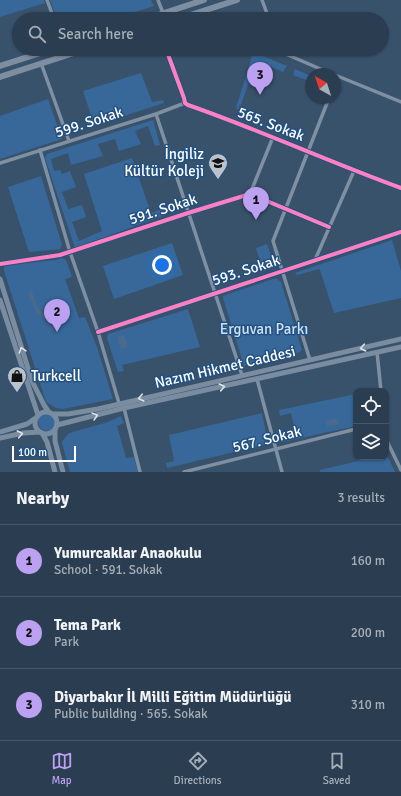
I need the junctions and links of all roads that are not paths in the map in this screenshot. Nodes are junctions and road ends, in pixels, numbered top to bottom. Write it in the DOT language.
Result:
graph roads {
  1 [pos="47,0"];
  2 [pos="158,0"];
  3 [pos="204,0"];
  4 [pos="237,0"];
  5 [pos="262,0"];
  6 [pos="51,12"];
  7 [pos="164,12"];
  8 [pos="167,12"];
  9 [pos="200,12"];
  10 [pos="266,12"];
  11 [pos="31,56"];
  12 [pos="64,56"];
  13 [pos="168,56"];
  14 [pos="290,56"];
  15 [pos="41,63"];
  16 [pos="0,66"];
  17 [pos="319,68"];
  18 [pos="0,77"];
  19 [pos="341,77"];
  20 [pos="401,102"];
  21 [pos="185,103"];
  22 [pos="327,104"];
  23 [pos="156,114"];
  24 [pos="273,137"];
  25 [pos="69,141"];
  26 [pos="40,150"];
  27 [pos="309,151"];
  28 [pos="0,163"];
  29 [pos="354,171"];
  30 [pos="401,188"];
  31 [pos="250,194"];
  32 [pos="286,210"];
  33 [pos="188,212"];
  34 [pos="328,227"];
  35 [pos="401,232"];
  36 [pos="70,252"];
  37 [pos="315,260"];
  38 [pos="0,264"];
  39 [pos="282,271"];
  40 [pos="0,279"];
  41 [pos="214,293"];
  42 [pos="0,300"];
  43 [pos="98,332"];
  44 [pos="401,339"];
  45 [pos="401,346"];
  46 [pos="377,352"];
  47 [pos="310,360"];
  48 [pos="242,375"];
  49 [pos="257,379"];
  50 [pos="381,388"];
  51 [pos="119,403"];
  52 [pos="124,408"];
  53 [pos="48,411"];
  54 [pos="54,414"];
  55 [pos="37,416"];
  56 [pos="56,427"];
  57 [pos="353,431"];
  58 [pos="0,432"];
  59 [pos="41,432"];
  60 [pos="0,438"];
  61 [pos="389,445"];
  62 [pos="276,450"];
  63 [pos="401,470"];
  64 [pos="55,472"];
  65 [pos="62,472"];
  66 [pos="140,472"];
  67 [pos="184,472"];
  68 [pos="282,472"];
  1 -- 6 [label="street"];
  2 -- 7 [label="street"];
  3 -- 8 [label="main road"];
  4 -- 9 [label="main road"];
  5 -- 10 [label="street"];
  11 -- 16 [label="main road"];
  12 -- 15 [label="main road"];
  13 -- 21 [label="street"];
  14 -- 17 [label="street"];
  15 -- 18 [label="main road"];
  15 -- 25 [label="street"];
  19 -- 20 [label="street"];
  21 -- 23 [label="street, 599. Sokak"];
  21 -- 24 [label="street, 565. Sokak"];
  22 -- 27 [label="street"];
  23 -- 25 [label="street, 599. Sokak"];
  23 -- 33 [label="street"];
  24 -- 27 [label="street, 565. Sokak"];
  24 -- 31 [label="street"];
  25 -- 26 [label="street, 599. Sokak"];
  26 -- 28 [label="street, 599. Sokak"];
  26 -- 36 [label="street"];
  27 -- 29 [label="street, 565. Sokak"];
  27 -- 32 [label="street"];
  29 -- 30 [label="street, 565. Sokak"];
  29 -- 34 [label="street"];
  31 -- 32 [label="street"];
  31 -- 33 [label="street, 591. Sokak"];
  32 -- 34 [label="street"];
  32 -- 39 [label="street"];
  33 -- 36 [label="street, 591. Sokak"];
  33 -- 41 [label="street"];
  34 -- 37 [label="street"];
  35 -- 37 [label="street, 593. Sokak"];
  36 -- 38 [label="street, 591. Sokak"];
  36 -- 43 [label="street"];
  37 -- 39 [label="street, 593. Sokak"];
  39 -- 41 [label="street, 593. Sokak"];
  39 -- 47 [label="street"];
  53 -- 40 [label="main road, one-way"];
  41 -- 43 [label="street, 593. Sokak"];
  41 -- 48 [label="street"];
  42 -- 55 [label="main road"];
  43 -- 51 [label="street"];
  44 -- 47 [label="main road, Nazım Hikmet Caddesi, one-way"];
  45 -- 46 [label="main road, Nazım Hikmet Caddesi"];
  46 -- 49 [label="main road, Nazım Hikmet Caddesi"];
  46 -- 50 [label="street"];
  47 -- 48 [label="main road, Nazım Hikmet Caddesi"];
  48 -- 51 [label="main road, Nazım Hikmet Caddesi, one-way"];
  52 -- 49 [label="main road, Nazım Hikmet Caddesi, one-way"];
  49 -- 62 [label="street"];
  51 -- 54 [label="main road, Nazım Hikmet Caddesi"];
  56 -- 52 [label="main road, Nazım Hikmet Caddesi, one-way"];
  52 -- 66 [label="street"];
  53 -- 54 [label="main road"];
  53 -- 55 [label="main road"];
  54 -- 56 [label="main road"];
  55 -- 58 [label="main road"];
  55 -- 59 [label="main road"];
  56 -- 59 [label="main road"];
  56 -- 65 [label="main road"];
  57 -- 62 [label="street, 567. Sokak"];
  60 -- 59 [label="main road, one-way"];
  59 -- 64 [label="main road"];
  61 -- 63 [label="street"];
  62 -- 67 [label="street, 567. Sokak"];
  62 -- 68 [label="street"];
}
